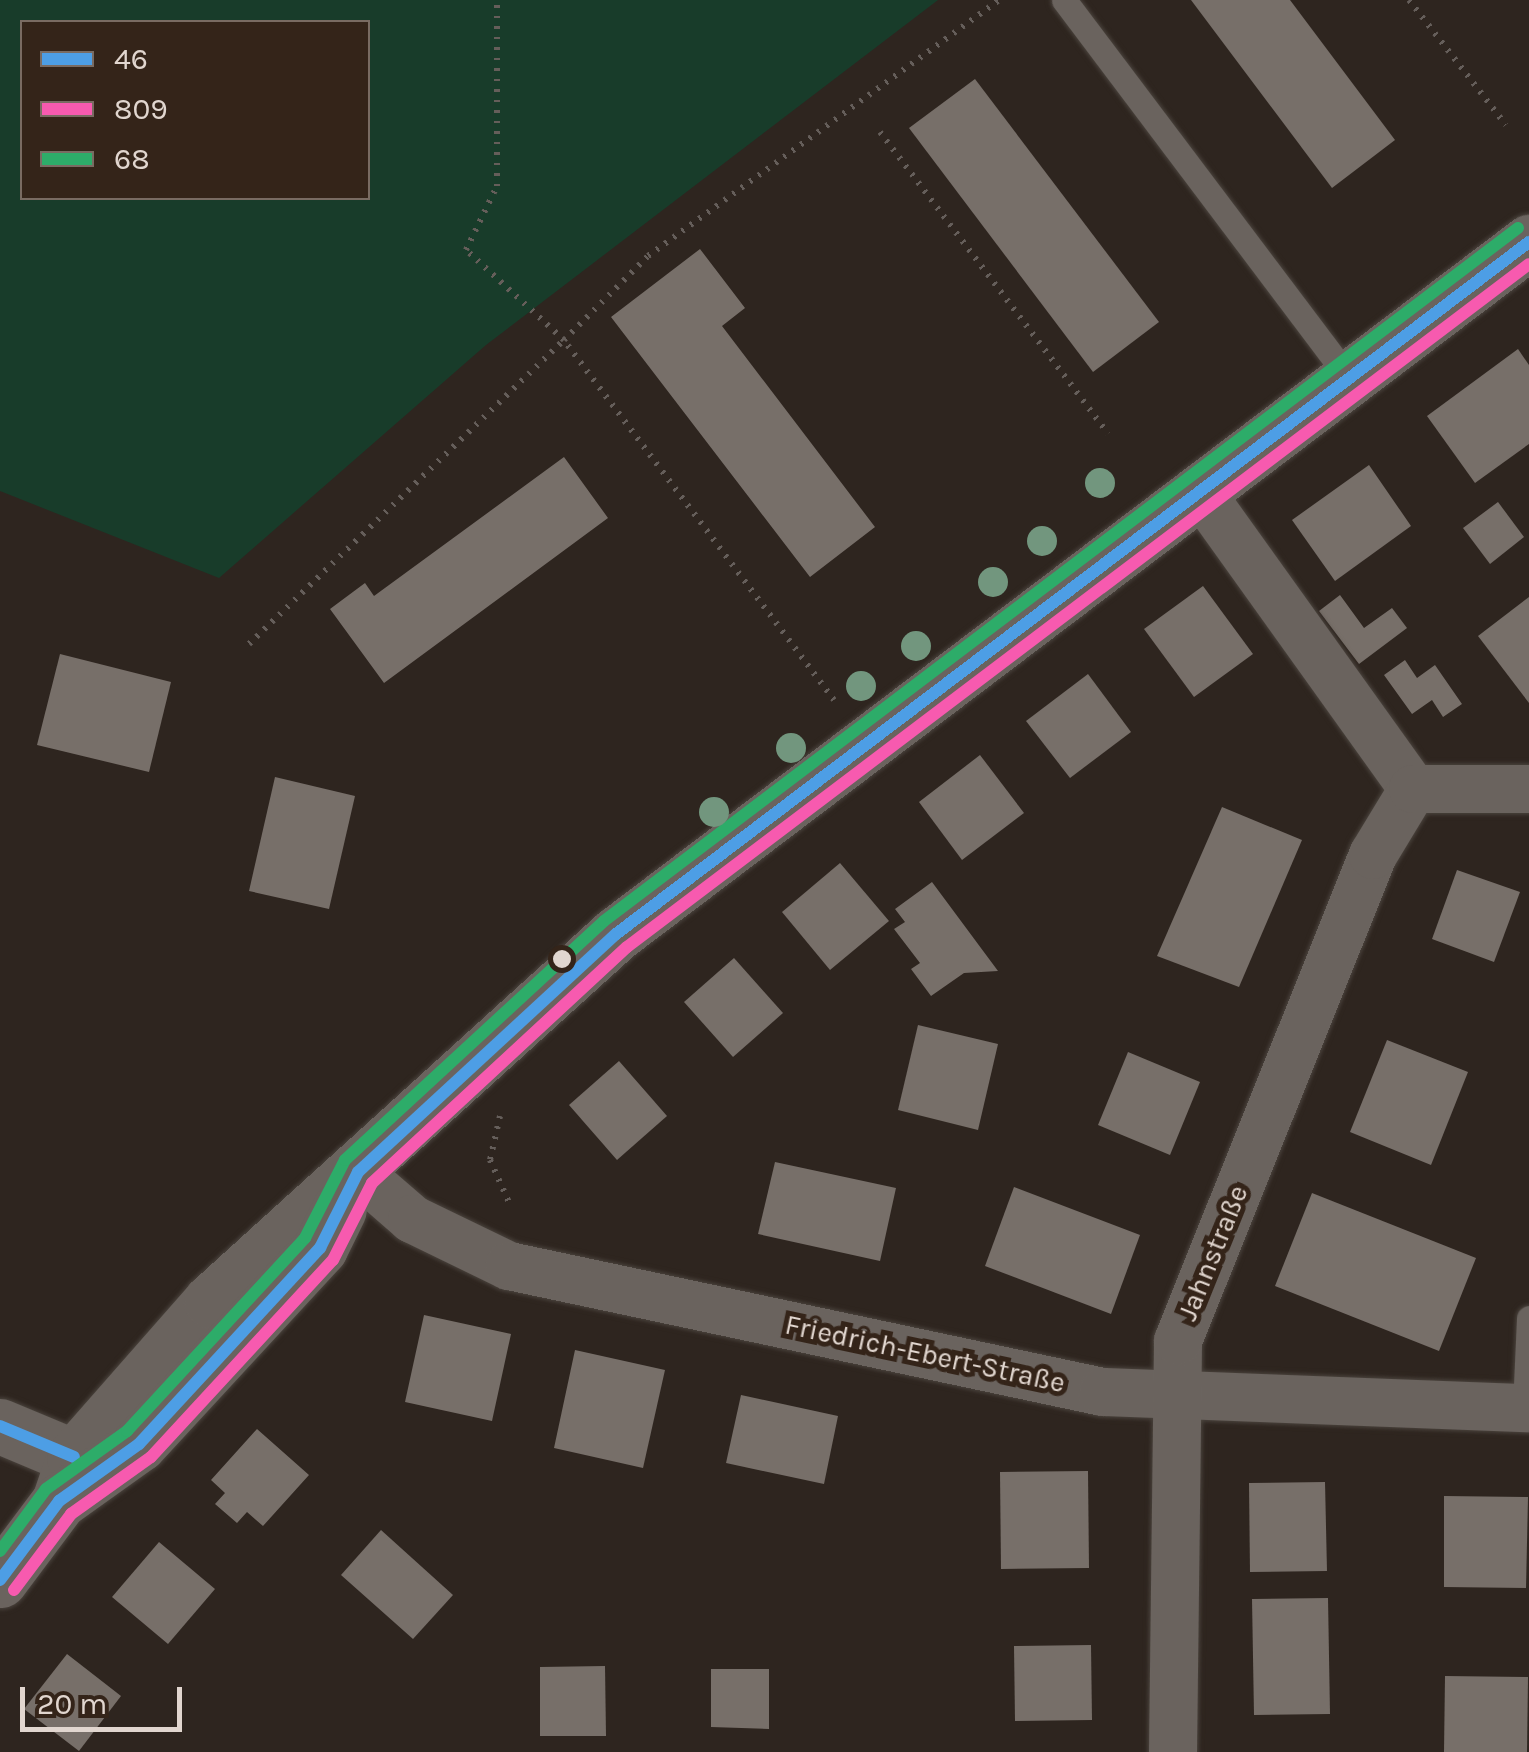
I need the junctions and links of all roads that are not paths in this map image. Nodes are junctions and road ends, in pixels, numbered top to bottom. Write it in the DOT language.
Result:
graph roads {
  1 [pos="1064,0"];
  2 [pos="1529,242"];
  3 [pos="1348,377"];
  4 [pos="1199,490"];
  5 [pos="1413,788"];
  6 [pos="1529,789"];
  7 [pos="358,1172"];
  8 [pos="1529,1318"];
  9 [pos="1173,1398"];
  10 [pos="1527,1407"];
  11 [pos="0,1426"];
  12 [pos="66,1479"];
  13 [pos="7,1557"];
  14 [pos="1173,1752"];
  1 -- 3 [label="lane"];
  2 -- 3 [label="main road"];
  3 -- 4 [label="main road"];
  4 -- 5 [label="street"];
  4 -- 7 [label="main road"];
  5 -- 6 [label="street"];
  5 -- 9 [label="street, Jahnstraße"];
  7 -- 9 [label="street, Friedrich-Ebert-Straße"];
  7 -- 12 [label="main road"];
  8 -- 10 [label="lane, Friedrich-Ebert-Straße"];
  9 -- 10 [label="street, Friedrich-Ebert-Straße"];
  9 -- 14 [label="street, Jahnstraße"];
  11 -- 12 [label="main road"];
  12 -- 13 [label="main road"];
}
